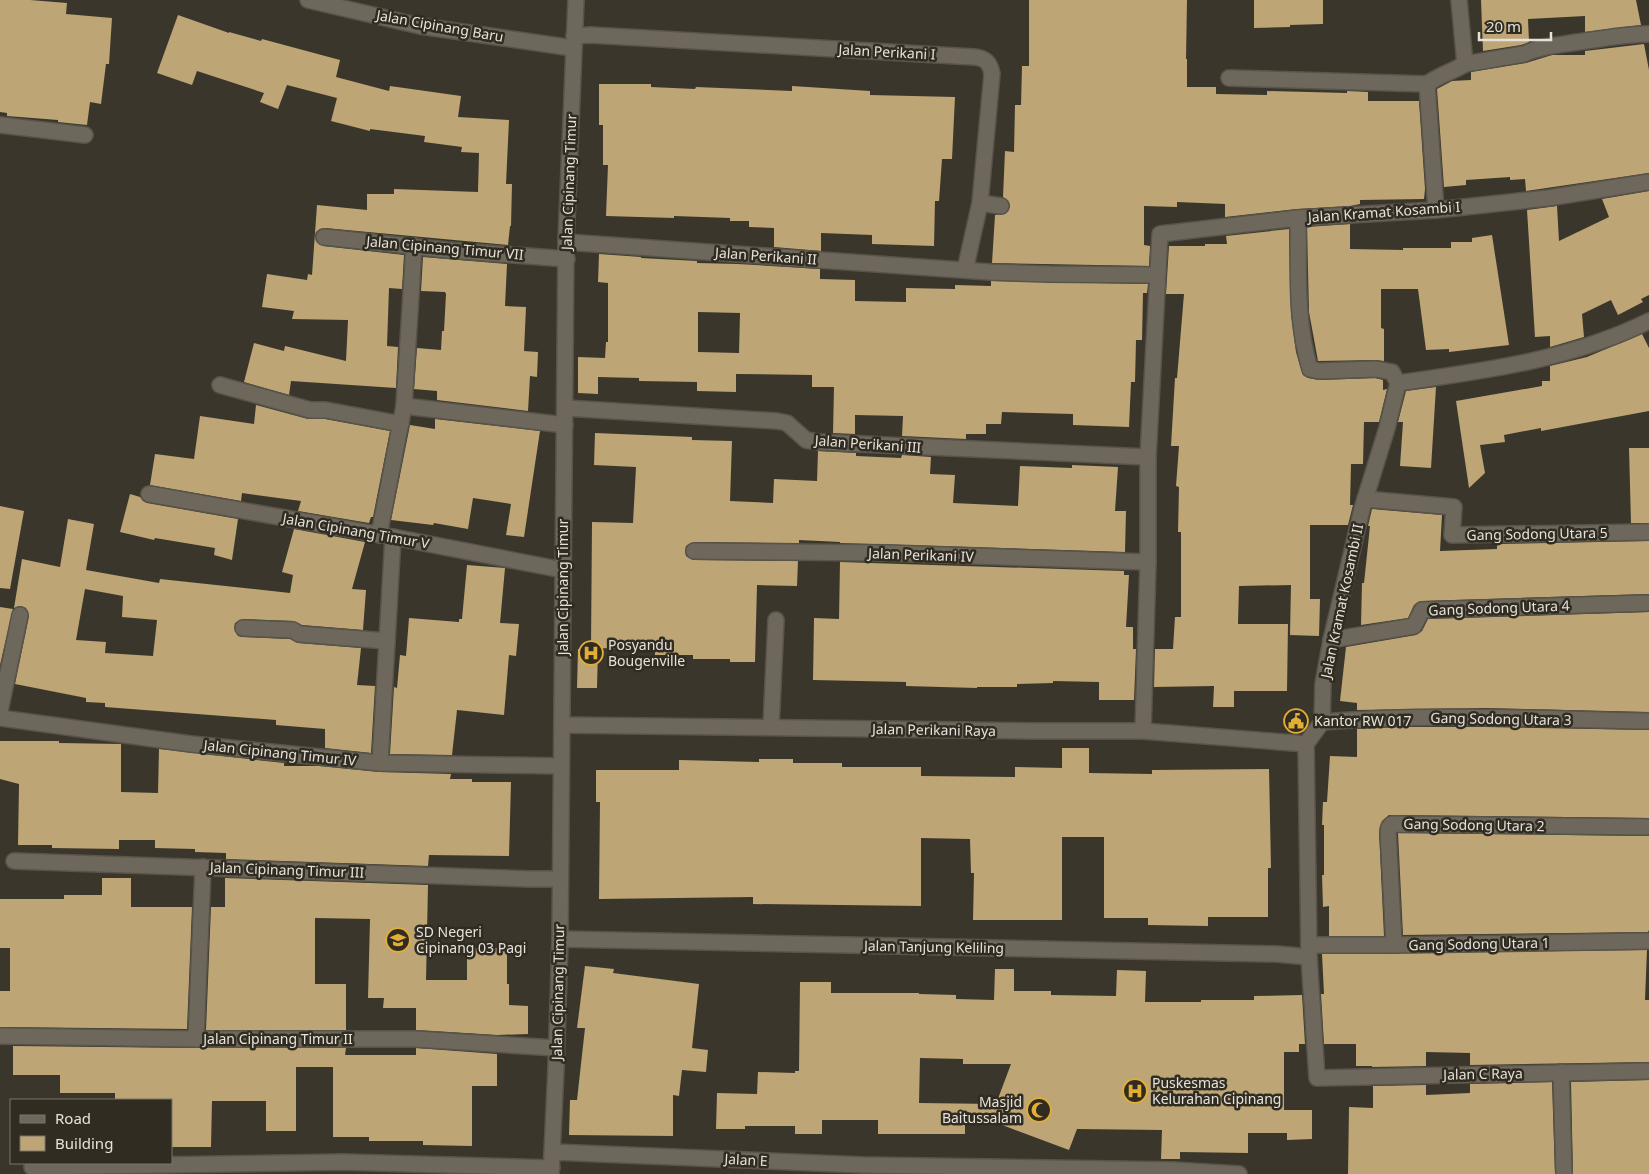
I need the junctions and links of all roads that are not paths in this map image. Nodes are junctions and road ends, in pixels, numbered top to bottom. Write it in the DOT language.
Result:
graph roads {
  1 [pos="308,0"];
  2 [pos="576,0"];
  3 [pos="1459,0"];
  4 [pos="1649,34"];
  5 [pos="574,42"];
  6 [pos="1464,64"];
  7 [pos="1230,78"];
  8 [pos="1427,84"];
  9 [pos="0,125"];
  10 [pos="86,134"];
  11 [pos="1649,182"];
  12 [pos="980,203"];
  13 [pos="1001,206"];
  14 [pos="1436,210"];
  15 [pos="1298,218"];
  16 [pos="324,237"];
  17 [pos="566,242"];
  18 [pos="414,246"];
  19 [pos="567,259"];
  20 [pos="965,270"];
  21 [pos="1157,275"];
  22 [pos="1649,322"];
  23 [pos="1398,383"];
  24 [pos="220,386"];
  25 [pos="404,406"];
  26 [pos="565,408"];
  27 [pos="401,424"];
  28 [pos="565,425"];
  29 [pos="1148,457"];
  30 [pos="149,494"];
  31 [pos="1366,499"];
  32 [pos="1649,532"];
  33 [pos="386,536"];
  34 [pos="694,551"];
  35 [pos="1148,562"];
  36 [pos="563,570"];
  37 [pos="1649,603"];
  38 [pos="20,615"];
  39 [pos="776,620"];
  40 [pos="244,628"];
  41 [pos="1331,640"];
  42 [pos="387,641"];
  43 [pos="0,711"];
  44 [pos="0,718"];
  45 [pos="1649,721"];
  46 [pos="1322,722"];
  47 [pos="562,725"];
  48 [pos="771,727"];
  49 [pos="1143,731"];
  50 [pos="1306,744"];
  51 [pos="380,763"];
  52 [pos="561,766"];
  53 [pos="1649,827"];
  54 [pos="14,861"];
  55 [pos="203,867"];
  56 [pos="560,879"];
  57 [pos="560,939"];
  58 [pos="1649,941"];
  59 [pos="1394,945"];
  60 [pos="1309,951"];
  61 [pos="0,1036"];
  62 [pos="196,1039"];
  63 [pos="556,1048"];
  64 [pos="1649,1071"];
  65 [pos="1561,1072"];
  66 [pos="553,1152"];
  67 [pos="32,1167"];
  68 [pos="863,1170"];
  69 [pos="972,1170"];
  70 [pos="551,1171"];
  71 [pos="1045,1171"];
  72 [pos="1239,1174"];
  73 [pos="1564,1174"];
  1 -- 5 [label="street, Jalan Cipinang Baru"];
  2 -- 5 [label="street, Jalan Cipinang Timur"];
  3 -- 6 [label="street"];
  4 -- 6 [label="street"];
  5 -- 12 [label="street, Jalan Perikani I"];
  5 -- 17 [label="street, Jalan Cipinang Timur"];
  6 -- 8 [label="street"];
  7 -- 8 [label="street"];
  8 -- 14 [label="street"];
  9 -- 10 [label="street"];
  11 -- 14 [label="street, Jalan Kramat Kosambi I"];
  12 -- 13 [label="street"];
  12 -- 20 [label="street, Jalan Perikani I"];
  14 -- 15 [label="street, Jalan Kramat Kosambi I"];
  15 -- 21 [label="street, Jalan Kramat Kosambi I"];
  15 -- 23 [label="street"];
  16 -- 18 [label="street, Jalan Cipinang Timur VII"];
  17 -- 19 [label="street, Jalan Cipinang Timur"];
  17 -- 20 [label="street, Jalan Perikani II"];
  18 -- 19 [label="street, Jalan Cipinang Timur VII"];
  18 -- 25 [label="street"];
  19 -- 26 [label="street, Jalan Cipinang Timur"];
  20 -- 21 [label="street, Jalan Perikani II"];
  21 -- 29 [label="street"];
  22 -- 23 [label="street"];
  23 -- 31 [label="street, Jalan Kramat Kosambi II"];
  24 -- 27 [label="street"];
  25 -- 27 [label="street"];
  25 -- 28 [label="street"];
  26 -- 28 [label="street, Jalan Cipinang Timur"];
  26 -- 29 [label="street, Jalan Perikani III"];
  27 -- 33 [label="street"];
  28 -- 36 [label="street, Jalan Cipinang Timur"];
  29 -- 35 [label="street"];
  30 -- 33 [label="street, Jalan Cipinang Timur V"];
  31 -- 32 [label="street, Gang Sodong Utara 5"];
  31 -- 41 [label="street, Jalan Kramat Kosambi II"];
  33 -- 36 [label="street, Jalan Cipinang Timur V"];
  33 -- 42 [label="street"];
  34 -- 35 [label="street, Jalan Perikani IV"];
  35 -- 49 [label="street"];
  36 -- 47 [label="street, Jalan Cipinang Timur"];
  37 -- 41 [label="street, Gang Sodong Utara 4"];
  38 -- 43 [label="street"];
  39 -- 48 [label="street"];
  40 -- 42 [label="street"];
  41 -- 46 [label="street, Jalan Kramat Kosambi II"];
  42 -- 51 [label="street"];
  44 -- 51 [label="street, Jalan Cipinang Timur IV"];
  45 -- 46 [label="street, Gang Sodong Utara 3"];
  46 -- 50 [label="street"];
  47 -- 48 [label="street, Jalan Perikani Raya"];
  47 -- 52 [label="street, Jalan Cipinang Timur"];
  48 -- 49 [label="street, Jalan Perikani Raya"];
  49 -- 50 [label="street, Jalan Perikani Raya"];
  50 -- 60 [label="street"];
  51 -- 52 [label="street, Jalan Cipinang Timur IV"];
  52 -- 56 [label="street, Jalan Cipinang Timur"];
  53 -- 59 [label="street, Gang Sodong Utara 2"];
  54 -- 55 [label="street, Jalan Cipinang Timur III"];
  55 -- 56 [label="street, Jalan Cipinang Timur III"];
  55 -- 62 [label="street"];
  56 -- 57 [label="street, Jalan Cipinang Timur"];
  57 -- 60 [label="street, Jalan Tanjung Keliling"];
  57 -- 63 [label="street, Jalan Cipinang Timur"];
  58 -- 59 [label="street, Gang Sodong Utara 1"];
  59 -- 60 [label="street, Gang Sodong Utara 1"];
  60 -- 65 [label="street, Jalan C Raya"];
  61 -- 62 [label="street, Jalan Cipinang Timur II"];
  62 -- 63 [label="street, Jalan Cipinang Timur II"];
  63 -- 66 [label="street, Jalan Cipinang Timur"];
  64 -- 65 [label="street, Jalan C Raya"];
  65 -- 73 [label="street"];
  66 -- 68 [label="street, Jalan E"];
  66 -- 70 [label="street, Jalan Cipinang Timur"];
  67 -- 70 [label="street"];
  68 -- 69 [label="street, Jalan E"];
  69 -- 71 [label="street, Jalan E"];
  71 -- 72 [label="street, Jalan E"];
}
